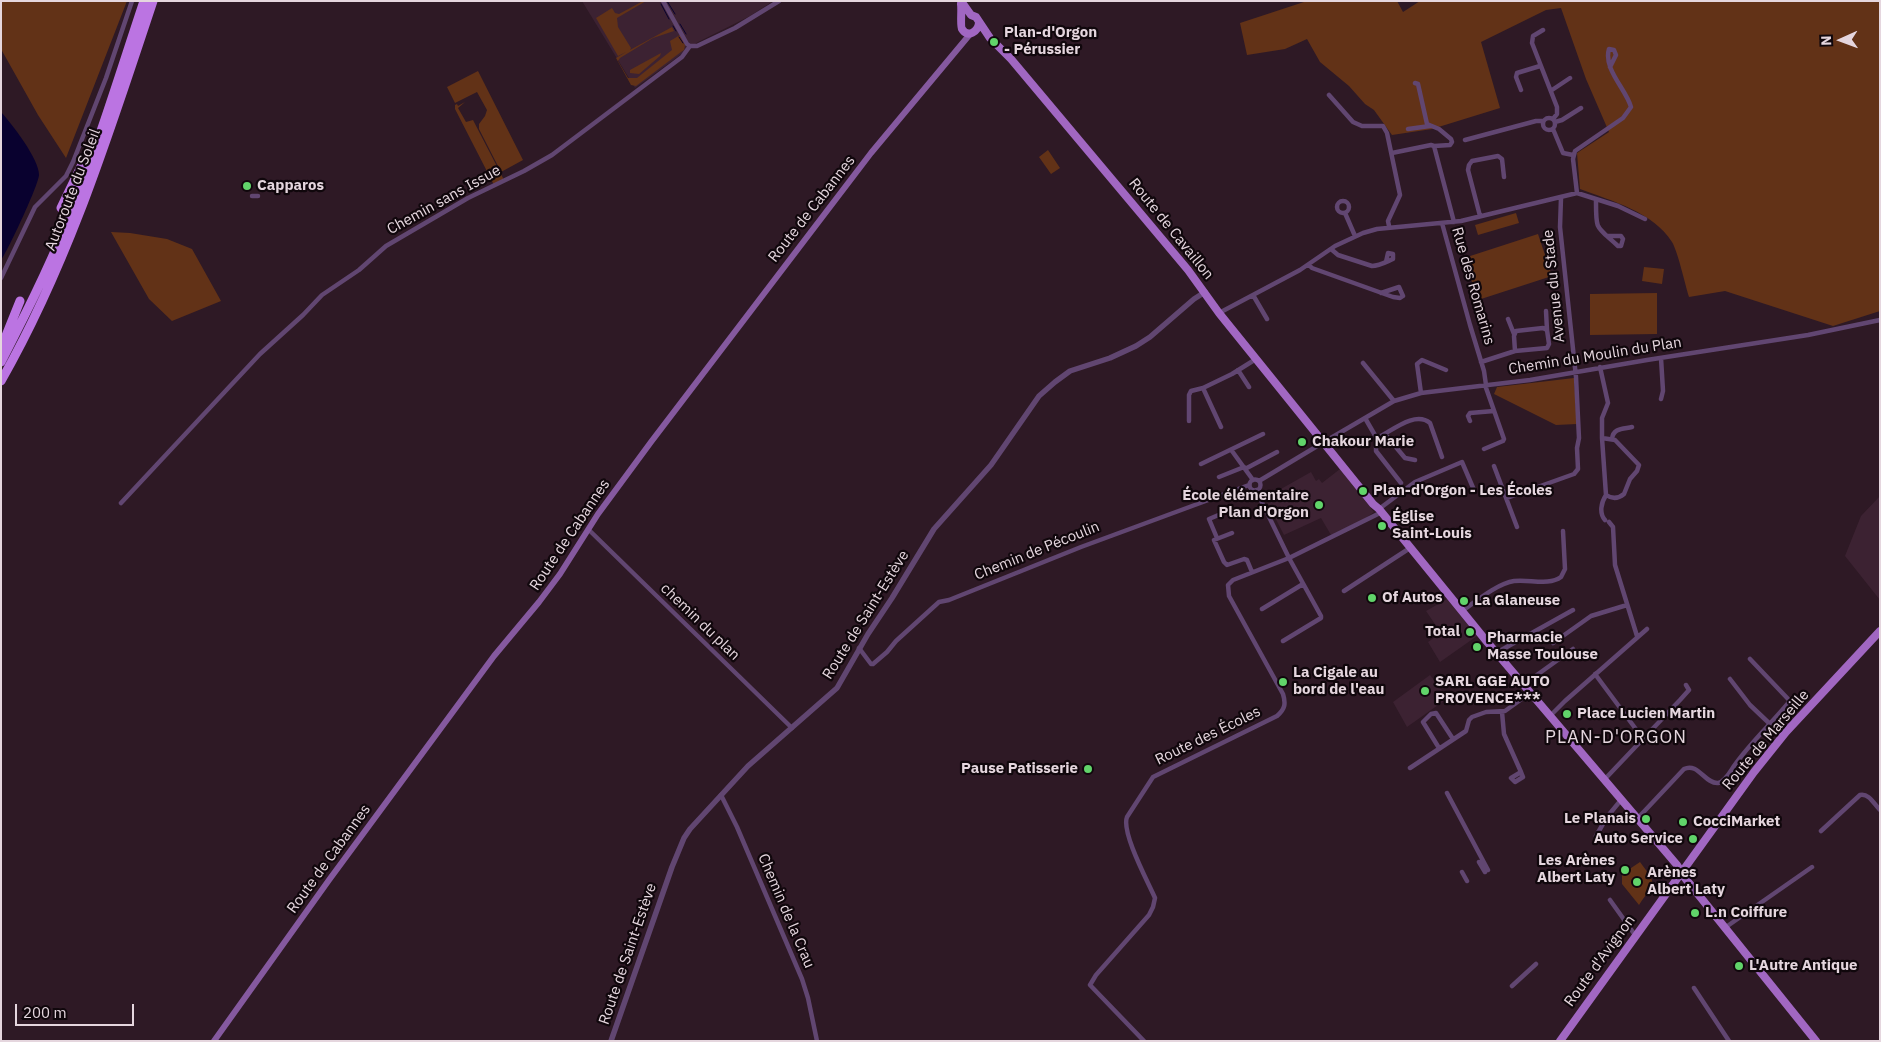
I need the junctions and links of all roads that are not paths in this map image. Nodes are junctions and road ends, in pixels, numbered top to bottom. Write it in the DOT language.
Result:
graph roads {
  1 [pos="132,1"];
  2 [pos="144,1"];
  3 [pos="153,1"];
  4 [pos="158,1"];
  5 [pos="663,1"];
  6 [pos="779,1"];
  7 [pos="961,1"];
  8 [pos="971,15"];
  9 [pos="963,19"];
  10 [pos="979,23"];
  11 [pos="962,29"];
  12 [pos="1543,30"];
  13 [pos="973,33"];
  14 [pos="990,38"];
  15 [pos="138,46"];
  16 [pos="690,46"];
  17 [pos="958,50"];
  18 [pos="1540,66"];
  19 [pos="1610,66"];
  20 [pos="1570,78"];
  21 [pos="1416,83"];
  22 [pos="1521,90"];
  23 [pos="1552,90"];
  24 [pos="1330,95"];
  25 [pos="1581,108"];
  26 [pos="1554,120"];
  27 [pos="1543,121"];
  28 [pos="1430,126"];
  29 [pos="102,128"];
  30 [pos="1408,129"];
  31 [pos="1553,129"];
  32 [pos="1465,140"];
  33 [pos="1434,146"];
  34 [pos="1392,153"];
  35 [pos="1573,155"];
  36 [pos="1504,177"];
  37 [pos="1577,193"];
  38 [pos="252,196"];
  39 [pos="258,196"];
  40 [pos="1561,198"];
  41 [pos="1596,199"];
  42 [pos="61,208"];
  43 [pos="1345,212"];
  44 [pos="1480,216"];
  45 [pos="1644,219"];
  46 [pos="1454,222"];
  47 [pos="1442,223"];
  48 [pos="1389,226"];
  49 [pos="1355,236"];
  50 [pos="1607,236"];
  51 [pos="1330,249"];
  52 [pos="1386,262"];
  53 [pos="1309,265"];
  54 [pos="1,278"];
  55 [pos="1205,292"];
  56 [pos="1381,293"];
  57 [pos="1253,295"];
  58 [pos="20,301"];
  59 [pos="1546,311"];
  60 [pos="1219,314"];
  61 [pos="1267,319"];
  62 [pos="1508,319"];
  63 [pos="1880,320"];
  64 [pos="1547,330"];
  65 [pos="1514,334"];
  66 [pos="1,348"];
  67 [pos="1515,351"];
  68 [pos="1661,358"];
  69 [pos="1256,359"];
  70 [pos="1,362"];
  71 [pos="1481,362"];
  72 [pos="1363,363"];
  73 [pos="1600,367"];
  74 [pos="1238,370"];
  75 [pos="1446,370"];
  76 [pos="1575,371"];
  77 [pos="1,381"];
  78 [pos="1486,385"];
  79 [pos="1249,387"];
  80 [pos="1203,388"];
  81 [pos="1421,393"];
  82 [pos="1660,399"];
  83 [pos="1394,402"];
  84 [pos="1494,411"];
  85 [pos="1365,418"];
  86 [pos="1189,421"];
  87 [pos="1470,421"];
  88 [pos="1221,427"];
  89 [pos="1632,427"];
  90 [pos="1264,434"];
  91 [pos="1385,434"];
  92 [pos="1376,436"];
  93 [pos="1602,438"];
  94 [pos="1612,439"];
  95 [pos="1324,442"];
  96 [pos="1484,449"];
  97 [pos="1232,451"];
  98 [pos="1277,452"];
  99 [pos="1442,457"];
  100 [pos="1415,460"];
  101 [pos="1201,464"];
  102 [pos="1494,466"];
  103 [pos="1245,468"];
  104 [pos="1219,477"];
  105 [pos="1253,480"];
  106 [pos="1259,481"];
  107 [pos="1401,483"];
  108 [pos="1249,485"];
  109 [pos="1256,490"];
  110 [pos="1474,490"];
  111 [pos="1606,496"];
  112 [pos="1507,498"];
  113 [pos="121,503"];
  114 [pos="1381,510"];
  115 [pos="1228,511"];
  116 [pos="1517,527"];
  117 [pos="1563,531"];
  118 [pos="590,532"];
  119 [pos="1232,533"];
  120 [pos="1217,538"];
  121 [pos="1410,548"];
  122 [pos="1289,558"];
  123 [pos="1252,572"];
  124 [pos="1303,584"];
  125 [pos="1344,591"];
  126 [pos="1627,605"];
  127 [pos="1262,610"];
  128 [pos="1573,610"];
  129 [pos="1461,611"];
  130 [pos="1647,628"];
  131 [pos="1880,631"];
  132 [pos="1637,636"];
  133 [pos="1283,641"];
  134 [pos="1553,643"];
  135 [pos="859,648"];
  136 [pos="1573,649"];
  137 [pos="1496,653"];
  138 [pos="1750,659"];
  139 [pos="1595,674"];
  140 [pos="1730,679"];
  141 [pos="1523,685"];
  142 [pos="1686,685"];
  143 [pos="1530,692"];
  144 [pos="1502,712"];
  145 [pos="1550,717"];
  146 [pos="1770,724"];
  147 [pos="792,728"];
  148 [pos="1641,736"];
  149 [pos="1453,739"];
  150 [pos="1439,748"];
  151 [pos="1410,768"];
  152 [pos="1521,772"];
  153 [pos="1604,780"];
  154 [pos="1447,794"];
  155 [pos="721,795"];
  156 [pos="1621,800"];
  157 [pos="1880,810"];
  158 [pos="1638,819"];
  159 [pos="1821,831"];
  160 [pos="1596,836"];
  161 [pos="1467,838"];
  162 [pos="1812,867"];
  163 [pos="1462,872"];
  164 [pos="1681,873"];
  165 [pos="1467,880"];
  166 [pos="1610,900"];
  167 [pos="1726,928"];
  168 [pos="1635,935"];
  169 [pos="1536,964"];
  170 [pos="1512,986"];
  171 [pos="1694,988"];
  172 [pos="214,1041"];
  173 [pos="611,1041"];
  174 [pos="817,1041"];
  175 [pos="1144,1041"];
  176 [pos="1560,1041"];
  177 [pos="1730,1041"];
  178 [pos="1816,1041"];
  1 -- 54 [label="street"];
  2 -- 29 [label="highway, Autoroute du Soleil"];
  3 -- 15 [label="highway, Autoroute du Soleil"];
  4 -- 15 [label="highway"];
  5 -- 16 [label="street"];
  6 -- 16 [label="street"];
  7 -- 8 [label="main road"];
  7 -- 9 [label="main road"];
  8 -- 9 [label="main road"];
  8 -- 10 [label="main road"];
  9 -- 11 [label="main road"];
  10 -- 13 [label="main road"];
  10 -- 14 [label="main road, Route de Cavaillon"];
  11 -- 13 [label="main road"];
  11 -- 17 [label="main road, Route de Cabannes"];
  12 -- 18 [label="street"];
  13 -- 14 [label="main road, Route de Cavaillon"];
  13 -- 17 [label="main road, Route de Cabannes"];
  14 -- 55 [label="main road, Route de Cavaillon"];
  15 -- 77 [label="highway, Autoroute du Soleil"];
  16 -- 113 [label="street, Chemin sans Issue"];
  17 -- 118 [label="main road, Route de Cabannes"];
  18 -- 22 [label="street"];
  18 -- 23 [label="street"];
  19 -- 35 [label="street"];
  20 -- 23 [label="street"];
  21 -- 28 [label="street"];
  23 -- 26 [label="street"];
  24 -- 34 [label="street"];
  25 -- 26 [label="street"];
  26 -- 27 [label="street"];
  26 -- 31 [label="street"];
  27 -- 31 [label="street"];
  27 -- 32 [label="street"];
  28 -- 30 [label="street"];
  28 -- 33 [label="street"];
  29 -- 42 [label="highway"];
  29 -- 70 [label="highway, Autoroute du Soleil"];
  31 -- 35 [label="street"];
  33 -- 34 [label="street"];
  33 -- 46 [label="street"];
  34 -- 48 [label="street"];
  35 -- 37 [label="street"];
  36 -- 44 [label="street"];
  37 -- 40 [label="street"];
  37 -- 41 [label="street"];
  38 -- 39 [label="street"];
  40 -- 44 [label="street"];
  40 -- 76 [label="street, Avenue du Stade"];
  41 -- 45 [label="street"];
  41 -- 50 [label="street"];
  43 -- 49 [label="street"];
  44 -- 46 [label="street"];
  46 -- 47 [label="street"];
  47 -- 48 [label="street"];
  47 -- 71 [label="street, Rue des Romarins"];
  48 -- 49 [label="street"];
  49 -- 51 [label="street"];
  51 -- 52 [label="street"];
  51 -- 53 [label="street"];
  53 -- 56 [label="street"];
  53 -- 57 [label="street"];
  55 -- 60 [label="main road, Route de Cavaillon"];
  55 -- 135 [label="street, Route de Saint-Estève"];
  57 -- 60 [label="street"];
  57 -- 61 [label="street"];
  58 -- 66 [label="highway"];
  59 -- 64 [label="street"];
  60 -- 69 [label="main road, Route de Cavaillon"];
  62 -- 65 [label="street"];
  63 -- 68 [label="street, Chemin du Moulin du Plan"];
  64 -- 65 [label="street"];
  64 -- 67 [label="street"];
  65 -- 67 [label="street"];
  67 -- 71 [label="street"];
  68 -- 73 [label="street, Chemin du Moulin du Plan"];
  68 -- 82 [label="street"];
  69 -- 74 [label="street"];
  69 -- 95 [label="main road, Route de Cavaillon"];
  71 -- 78 [label="street, Rue des Romarins"];
  72 -- 83 [label="street"];
  73 -- 76 [label="street, Chemin du Moulin du Plan"];
  73 -- 93 [label="street"];
  74 -- 79 [label="street"];
  74 -- 80 [label="street"];
  75 -- 81 [label="street"];
  76 -- 78 [label="street, Chemin du Moulin du Plan"];
  76 -- 112 [label="street, Avenue du Stade"];
  78 -- 81 [label="street, Chemin du Moulin du Plan"];
  78 -- 84 [label="street, Rue des Romarins"];
  80 -- 86 [label="street"];
  80 -- 88 [label="street"];
  81 -- 83 [label="street, Chemin du Moulin du Plan"];
  83 -- 85 [label="street, Chemin du Moulin du Plan"];
  84 -- 87 [label="street"];
  84 -- 96 [label="street, Rue des Romarins"];
  85 -- 92 [label="street"];
  85 -- 95 [label="street, Chemin du Moulin du Plan"];
  89 -- 94 [label="street"];
  90 -- 97 [label="street"];
  91 -- 92 [label="street"];
  91 -- 99 [label="street"];
  91 -- 100 [label="street"];
  92 -- 107 [label="street"];
  93 -- 94 [label="street"];
  93 -- 111 [label="street"];
  94 -- 111 [label="street"];
  95 -- 106 [label="street"];
  95 -- 114 [label="main road, Route de Cavaillon"];
  97 -- 101 [label="street"];
  97 -- 103 [label="street"];
  98 -- 103 [label="street"];
  102 -- 112 [label="street"];
  103 -- 104 [label="street"];
  103 -- 105 [label="street"];
  105 -- 106 [label="street"];
  105 -- 108 [label="street"];
  106 -- 109 [label="street"];
  108 -- 109 [label="street"];
  108 -- 135 [label="street, Chemin de Pécoulin"];
  109 -- 122 [label="street"];
  110 -- 114 [label="street, Route des Écoles"];
  111 -- 126 [label="street"];
  112 -- 116 [label="street"];
  114 -- 121 [label="main road, Route de Cavaillon"];
  114 -- 122 [label="street, Route des Écoles"];
  115 -- 120 [label="street"];
  117 -- 129 [label="street"];
  118 -- 147 [label="street, chemin du plan"];
  118 -- 172 [label="main road, Route de Cabannes"];
  119 -- 120 [label="street"];
  120 -- 123 [label="street"];
  121 -- 125 [label="street"];
  121 -- 129 [label="main road, Route de Cavaillon"];
  122 -- 123 [label="street, Route des Écoles"];
  122 -- 124 [label="street"];
  123 -- 175 [label="street, Route des Écoles"];
  124 -- 127 [label="street"];
  124 -- 133 [label="street"];
  126 -- 132 [label="street"];
  126 -- 134 [label="street"];
  128 -- 137 [label="street"];
  129 -- 137 [label="main road, Route de Cavaillon"];
  130 -- 132 [label="street"];
  131 -- 164 [label="main road, Route de Marseille"];
  132 -- 139 [label="street"];
  135 -- 147 [label="street, Route de Saint-Estève"];
  136 -- 141 [label="street"];
  137 -- 141 [label="main road, Route de Cavaillon"];
  138 -- 146 [label="street"];
  139 -- 145 [label="street"];
  139 -- 148 [label="street"];
  140 -- 146 [label="street"];
  141 -- 143 [label="main road, Route de Cavaillon"];
  142 -- 153 [label="street"];
  143 -- 144 [label="street"];
  143 -- 145 [label="main road, Route de Cavaillon"];
  144 -- 149 [label="street"];
  144 -- 152 [label="street"];
  145 -- 153 [label="main road, Route de Cavaillon"];
  146 -- 158 [label="street"];
  147 -- 155 [label="street, Route de Saint-Estève"];
  149 -- 150 [label="street"];
  149 -- 150 [label="street"];
  150 -- 151 [label="street"];
  153 -- 156 [label="main road, Route de Cavaillon"];
  154 -- 161 [label="street"];
  155 -- 173 [label="street, Route de Saint-Estève"];
  155 -- 174 [label="street, Chemin de la Crau"];
  156 -- 158 [label="main road, Route de Cavaillon"];
  156 -- 160 [label="street"];
  157 -- 159 [label="street"];
  158 -- 164 [label="main road, Route de Cavaillon"];
  162 -- 167 [label="street"];
  163 -- 165 [label="street"];
  164 -- 167 [label="main road, Route de Cavaillon"];
  164 -- 168 [label="main road, Route d'Avignon"];
  166 -- 168 [label="street"];
  167 -- 178 [label="main road, Route de Cavaillon"];
  168 -- 176 [label="main road, Route d'Avignon"];
  169 -- 170 [label="street"];
  171 -- 177 [label="street"];
}
